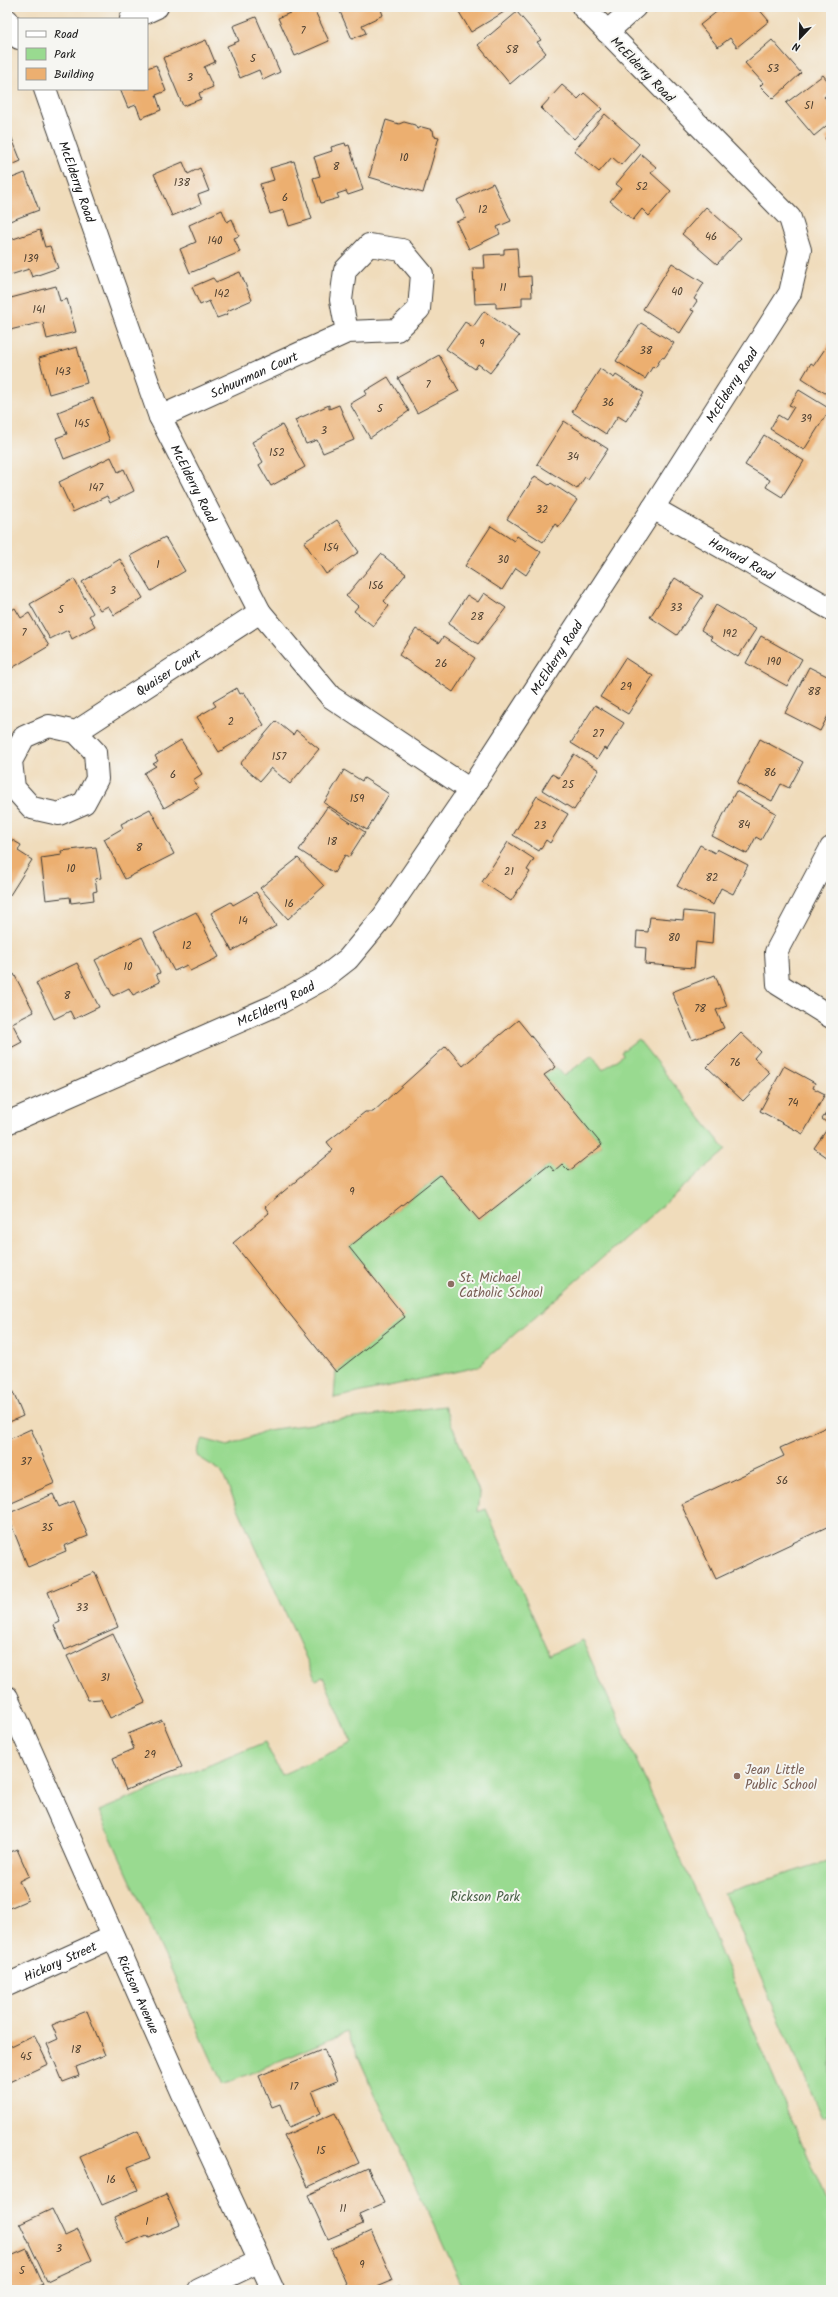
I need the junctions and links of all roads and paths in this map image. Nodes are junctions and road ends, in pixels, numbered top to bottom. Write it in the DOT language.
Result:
graph roads {
  1 [pos="157,7"];
  2 [pos="583,7"];
  3 [pos="635,7"];
  4 [pos="133,18"];
  5 [pos="7,20"];
  6 [pos="607,32"];
  7 [pos="18,36"];
  8 [pos="45,90"];
  9 [pos="348,332"];
  10 [pos="160,417"];
  11 [pos="654,508"];
  12 [pos="831,609"];
  13 [pos="260,612"];
  14 [pos="76,732"];
  15 [pos="470,790"];
  16 [pos="831,848"];
  17 [pos="831,1017"];
  18 [pos="7,1124"];
  19 [pos="7,1697"];
  20 [pos="113,1937"];
  21 [pos="7,1985"];
  22 [pos="260,2261"];
  23 [pos="199,2290"];
  24 [pos="273,2290"];
  1 -- 4 [label="street"];
  2 -- 6 [label="street, McElderry Road"];
  3 -- 6 [label="street"];
  5 -- 7 [label="street"];
  6 -- 11 [label="street, McElderry Road"];
  8 -- 10 [label="street, McElderry Road"];
  9 -- 9 [label="street, Schuurman Court"];
  9 -- 10 [label="street, Schuurman Court"];
  10 -- 13 [label="street, McElderry Road"];
  11 -- 12 [label="street, Harvard Road"];
  11 -- 15 [label="street, McElderry Road"];
  13 -- 14 [label="street, Quaiser Court"];
  13 -- 15 [label="street, McElderry Road"];
  15 -- 18 [label="street, McElderry Road"];
  16 -- 17 [label="street"];
  19 -- 20 [label="street, Rickson Avenue"];
  20 -- 21 [label="street, Hickory Street"];
  20 -- 22 [label="street, Rickson Avenue"];
  22 -- 23 [label="street"];
  22 -- 24 [label="street, Rickson Avenue"];
}
